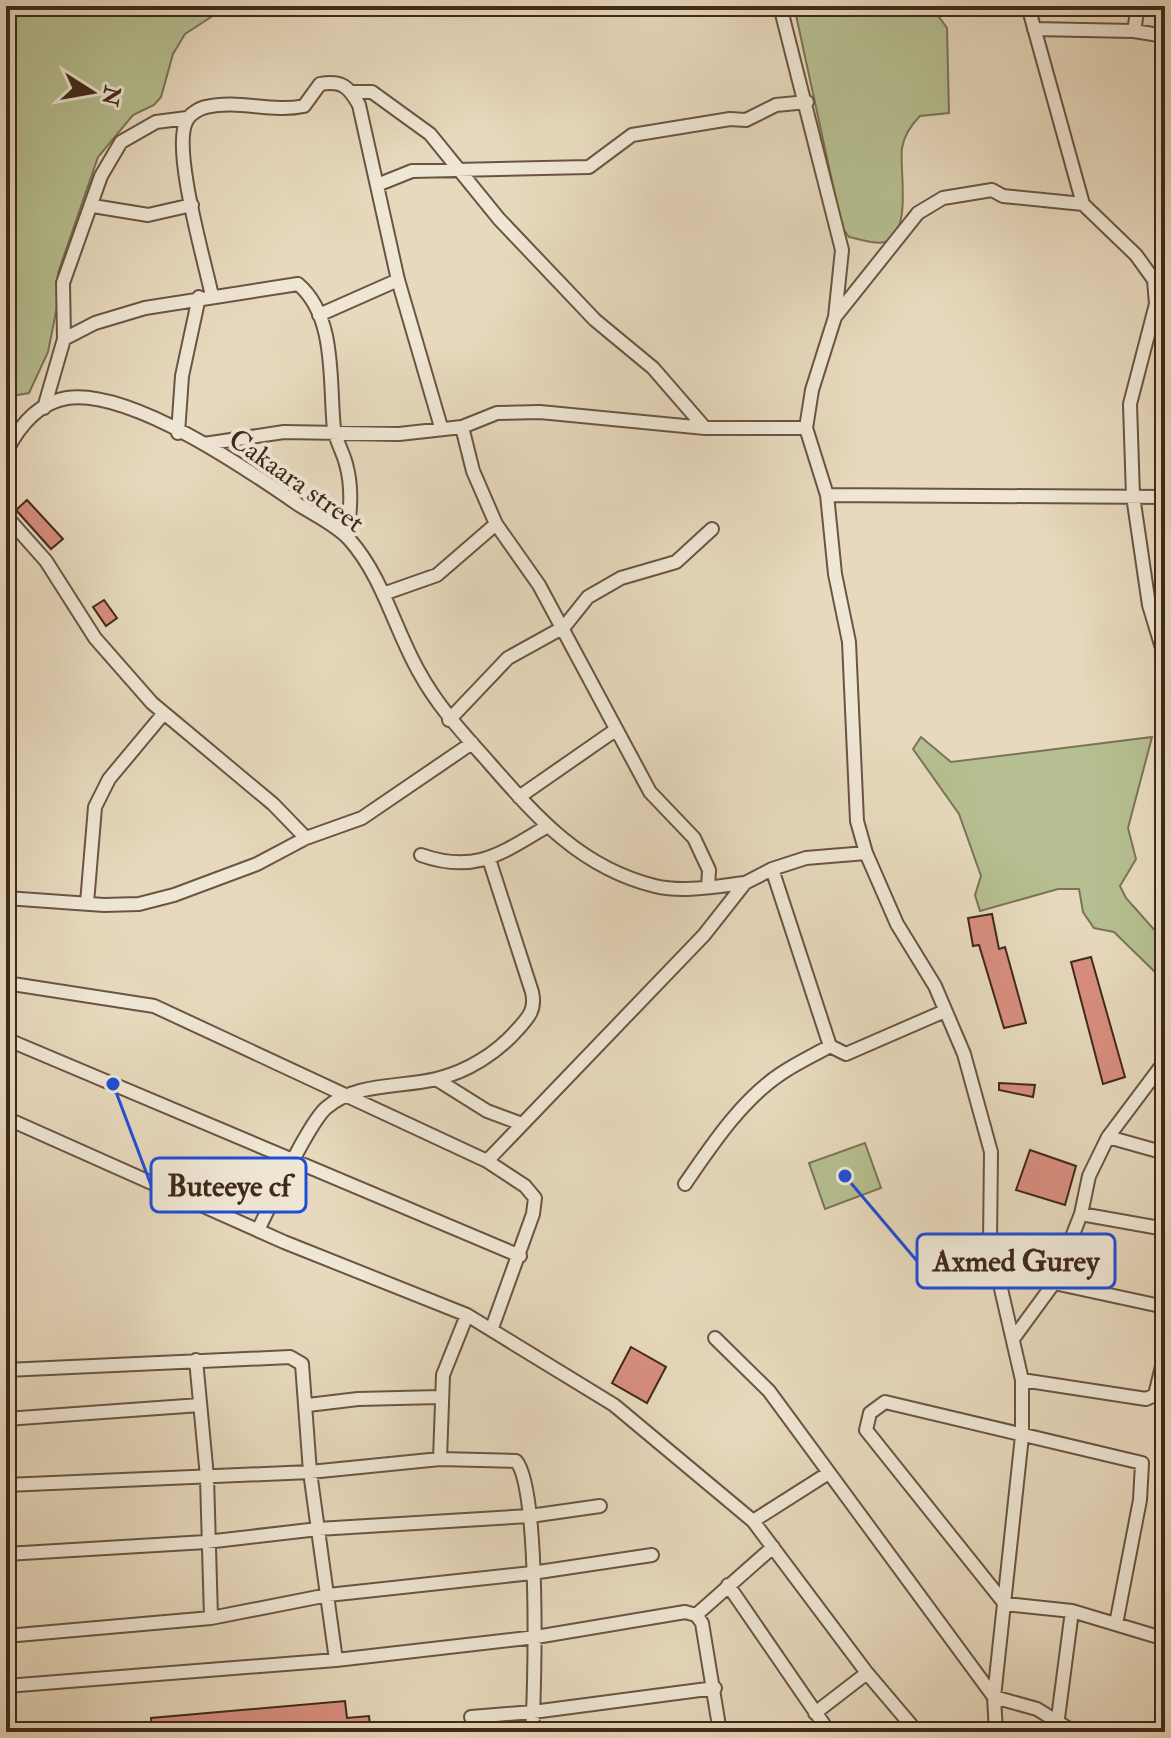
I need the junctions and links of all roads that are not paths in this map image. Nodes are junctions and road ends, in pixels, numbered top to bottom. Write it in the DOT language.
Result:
graph roads {
  1 [pos="780,6"];
  2 [pos="1028,6"];
  3 [pos="1138,6"];
  4 [pos="1034,29"];
  5 [pos="1134,31"];
  6 [pos="1165,36"];
  7 [pos="352,92"];
  8 [pos="807,102"];
  9 [pos="187,118"];
  10 [pos="460,169"];
  11 [pos="377,185"];
  12 [pos="1083,204"];
  13 [pos="192,205"];
  14 [pos="93,206"];
  15 [pos="398,280"];
  16 [pos="205,296"];
  17 [pos="1156,304"];
  18 [pos="319,315"];
  19 [pos="835,317"];
  20 [pos="1165,323"];
  21 [pos="64,339"];
  22 [pos="44,408"];
  23 [pos="12,425"];
  24 [pos="441,427"];
  25 [pos="462,427"];
  26 [pos="705,428"];
  27 [pos="806,428"];
  28 [pos="334,432"];
  29 [pos="178,433"];
  30 [pos="204,444"];
  31 [pos="6,452"];
  32 [pos="827,495"];
  33 [pos="1133,496"];
  34 [pos="1165,497"];
  35 [pos="6,516"];
  36 [pos="496,524"];
  37 [pos="712,529"];
  38 [pos="347,537"];
  39 [pos="383,594"];
  40 [pos="564,627"];
  41 [pos="1165,658"];
  42 [pos="164,713"];
  43 [pos="449,720"];
  44 [pos="614,731"];
  45 [pos="472,743"];
  46 [pos="519,797"];
  47 [pos="546,827"];
  48 [pos="306,838"];
  49 [pos="866,853"];
  50 [pos="421,855"];
  51 [pos="489,859"];
  52 [pos="772,869"];
  53 [pos="745,883"];
  54 [pos="708,887"];
  55 [pos="6,898"];
  56 [pos="87,903"];
  57 [pos="6,983"];
  58 [pos="945,1011"];
  59 [pos="6,1039"];
  60 [pos="830,1046"];
  61 [pos="1165,1061"];
  62 [pos="436,1079"];
  63 [pos="345,1094"];
  64 [pos="6,1118"];
  65 [pos="522,1124"];
  66 [pos="1108,1137"];
  67 [pos="1165,1153"];
  68 [pos="487,1161"];
  69 [pos="294,1162"];
  70 [pos="685,1184"];
  71 [pos="1081,1214"];
  72 [pos="1165,1229"];
  73 [pos="258,1230"];
  74 [pos="520,1256"];
  75 [pos="1054,1283"];
  76 [pos="1165,1307"];
  77 [pos="467,1315"];
  78 [pos="492,1328"];
  79 [pos="715,1338"];
  80 [pos="1013,1339"];
  81 [pos="1165,1354"];
  82 [pos="196,1360"];
  83 [pos="6,1370"];
  84 [pos="1022,1380"];
  85 [pos="439,1397"];
  86 [pos="1146,1399"];
  87 [pos="1165,1404"];
  88 [pos="200,1405"];
  89 [pos="308,1405"];
  90 [pos="6,1419"];
  91 [pos="1022,1436"];
  92 [pos="440,1459"];
  93 [pos="310,1472"];
  94 [pos="827,1474"];
  95 [pos="207,1477"];
  96 [pos="6,1485"];
  97 [pos="600,1506"];
  98 [pos="530,1516"];
  99 [pos="753,1521"];
  100 [pos="318,1529"];
  101 [pos="206,1542"];
  102 [pos="773,1547"];
  103 [pos="6,1554"];
  104 [pos="652,1555"];
  105 [pos="532,1573"];
  106 [pos="728,1585"];
  107 [pos="328,1595"];
  108 [pos="1005,1604"];
  109 [pos="1072,1611"];
  110 [pos="696,1615"];
  111 [pos="211,1618"];
  112 [pos="1116,1624"];
  113 [pos="6,1636"];
  114 [pos="536,1637"];
  115 [pos="1165,1639"];
  116 [pos="336,1660"];
  117 [pos="867,1673"];
  118 [pos="6,1686"];
  119 [pos="715,1688"];
  120 [pos="994,1697"];
  121 [pos="533,1712"];
  122 [pos="815,1713"];
  123 [pos="471,1717"];
  124 [pos="1058,1718"];
  125 [pos="996,1729"];
  126 [pos="532,1732"];
  127 [pos="720,1732"];
  128 [pos="829,1732"];
  129 [pos="917,1732"];
  130 [pos="982,1732"];
  131 [pos="1074,1732"];
  1 -- 8 [label="street"];
  2 -- 4 [label="street"];
  3 -- 5 [label="street"];
  4 -- 5 [label="street"];
  4 -- 12 [label="street"];
  5 -- 6 [label="street"];
  7 -- 9 [label="street"];
  7 -- 10 [label="street"];
  7 -- 11 [label="street"];
  8 -- 10 [label="street"];
  8 -- 19 [label="street"];
  9 -- 13 [label="street"];
  9 -- 14 [label="street"];
  10 -- 11 [label="street"];
  10 -- 26 [label="street"];
  11 -- 15 [label="street"];
  12 -- 17 [label="street"];
  12 -- 19 [label="street"];
  13 -- 14 [label="street"];
  13 -- 16 [label="street"];
  14 -- 21 [label="street"];
  15 -- 18 [label="street"];
  15 -- 24 [label="street"];
  16 -- 18 [label="street"];
  16 -- 21 [label="street"];
  16 -- 29 [label="street"];
  17 -- 20 [label="street"];
  17 -- 33 [label="street"];
  18 -- 28 [label="street"];
  19 -- 27 [label="street"];
  21 -- 22 [label="street"];
  22 -- 23 [label="street"];
  22 -- 29 [label="street, Cakaara street"];
  23 -- 31 [label="street"];
  24 -- 25 [label="street"];
  24 -- 28 [label="street"];
  25 -- 26 [label="street"];
  25 -- 36 [label="street"];
  26 -- 27 [label="street"];
  27 -- 32 [label="street"];
  28 -- 30 [label="street"];
  28 -- 38 [label="street"];
  29 -- 30 [label="street, Cakaara street"];
  30 -- 38 [label="street, Cakaara street"];
  32 -- 33 [label="street"];
  32 -- 49 [label="street"];
  33 -- 34 [label="street"];
  33 -- 41 [label="street"];
  35 -- 42 [label="street"];
  36 -- 39 [label="street"];
  36 -- 40 [label="street"];
  37 -- 40 [label="street"];
  38 -- 39 [label="street, Cakaara street"];
  39 -- 43 [label="street, Cakaara street"];
  40 -- 43 [label="street"];
  40 -- 44 [label="street"];
  42 -- 48 [label="street"];
  42 -- 56 [label="street"];
  43 -- 45 [label="street, Cakaara street"];
  44 -- 46 [label="street"];
  44 -- 54 [label="street"];
  45 -- 46 [label="street, Cakaara street"];
  45 -- 48 [label="street"];
  46 -- 47 [label="street, Cakaara street"];
  47 -- 51 [label="street"];
  47 -- 54 [label="street, Cakaara street"];
  48 -- 56 [label="street"];
  49 -- 52 [label="street"];
  49 -- 58 [label="street"];
  50 -- 51 [label="street"];
  51 -- 62 [label="street"];
  52 -- 53 [label="street"];
  52 -- 60 [label="street"];
  53 -- 54 [label="street, Cakaara street"];
  53 -- 65 [label="street"];
  55 -- 56 [label="street"];
  57 -- 63 [label="street"];
  58 -- 60 [label="street"];
  58 -- 80 [label="street"];
  59 -- 69 [label="street"];
  60 -- 70 [label="street"];
  61 -- 66 [label="street"];
  62 -- 63 [label="street"];
  62 -- 65 [label="street"];
  63 -- 68 [label="street"];
  63 -- 69 [label="street"];
  64 -- 73 [label="street"];
  65 -- 68 [label="street"];
  66 -- 67 [label="street"];
  66 -- 71 [label="street"];
  68 -- 74 [label="street"];
  69 -- 73 [label="street"];
  69 -- 74 [label="street"];
  71 -- 72 [label="street"];
  71 -- 75 [label="street"];
  73 -- 77 [label="street"];
  74 -- 78 [label="street"];
  75 -- 76 [label="street"];
  75 -- 80 [label="street"];
  77 -- 78 [label="street"];
  77 -- 85 [label="street"];
  78 -- 99 [label="street"];
  79 -- 94 [label="street"];
  80 -- 84 [label="street"];
  81 -- 86 [label="street"];
  82 -- 83 [label="street"];
  82 -- 88 [label="street"];
  82 -- 89 [label="street"];
  84 -- 86 [label="street"];
  84 -- 91 [label="street"];
  85 -- 89 [label="street"];
  85 -- 92 [label="street"];
  86 -- 87 [label="street"];
  88 -- 90 [label="street"];
  88 -- 95 [label="street"];
  89 -- 93 [label="street"];
  91 -- 108 [label="street"];
  91 -- 108 [label="street"];
  91 -- 112 [label="street"];
  92 -- 93 [label="street"];
  92 -- 98 [label="street"];
  93 -- 95 [label="street"];
  93 -- 100 [label="street"];
  94 -- 99 [label="street"];
  94 -- 120 [label="street"];
  95 -- 96 [label="street"];
  95 -- 101 [label="street"];
  97 -- 98 [label="street"];
  98 -- 100 [label="street"];
  98 -- 105 [label="street"];
  99 -- 102 [label="street"];
  100 -- 101 [label="street"];
  100 -- 107 [label="street"];
  101 -- 103 [label="street"];
  101 -- 111 [label="street"];
  102 -- 106 [label="street"];
  102 -- 117 [label="street"];
  104 -- 105 [label="street"];
  105 -- 107 [label="street"];
  105 -- 114 [label="street"];
  106 -- 110 [label="street"];
  106 -- 122 [label="street"];
  107 -- 111 [label="street"];
  107 -- 116 [label="street"];
  108 -- 109 [label="street"];
  108 -- 120 [label="street"];
  109 -- 112 [label="street"];
  109 -- 124 [label="street"];
  110 -- 114 [label="street"];
  110 -- 119 [label="street"];
  111 -- 113 [label="street"];
  112 -- 115 [label="street"];
  114 -- 116 [label="street"];
  114 -- 121 [label="street"];
  116 -- 118 [label="street"];
  117 -- 122 [label="street"];
  117 -- 129 [label="street"];
  119 -- 121 [label="street"];
  119 -- 127 [label="street"];
  120 -- 124 [label="street"];
  120 -- 125 [label="street"];
  121 -- 123 [label="street"];
  121 -- 126 [label="street"];
  122 -- 128 [label="street"];
  124 -- 131 [label="street"];
  125 -- 130 [label="street"];
}
